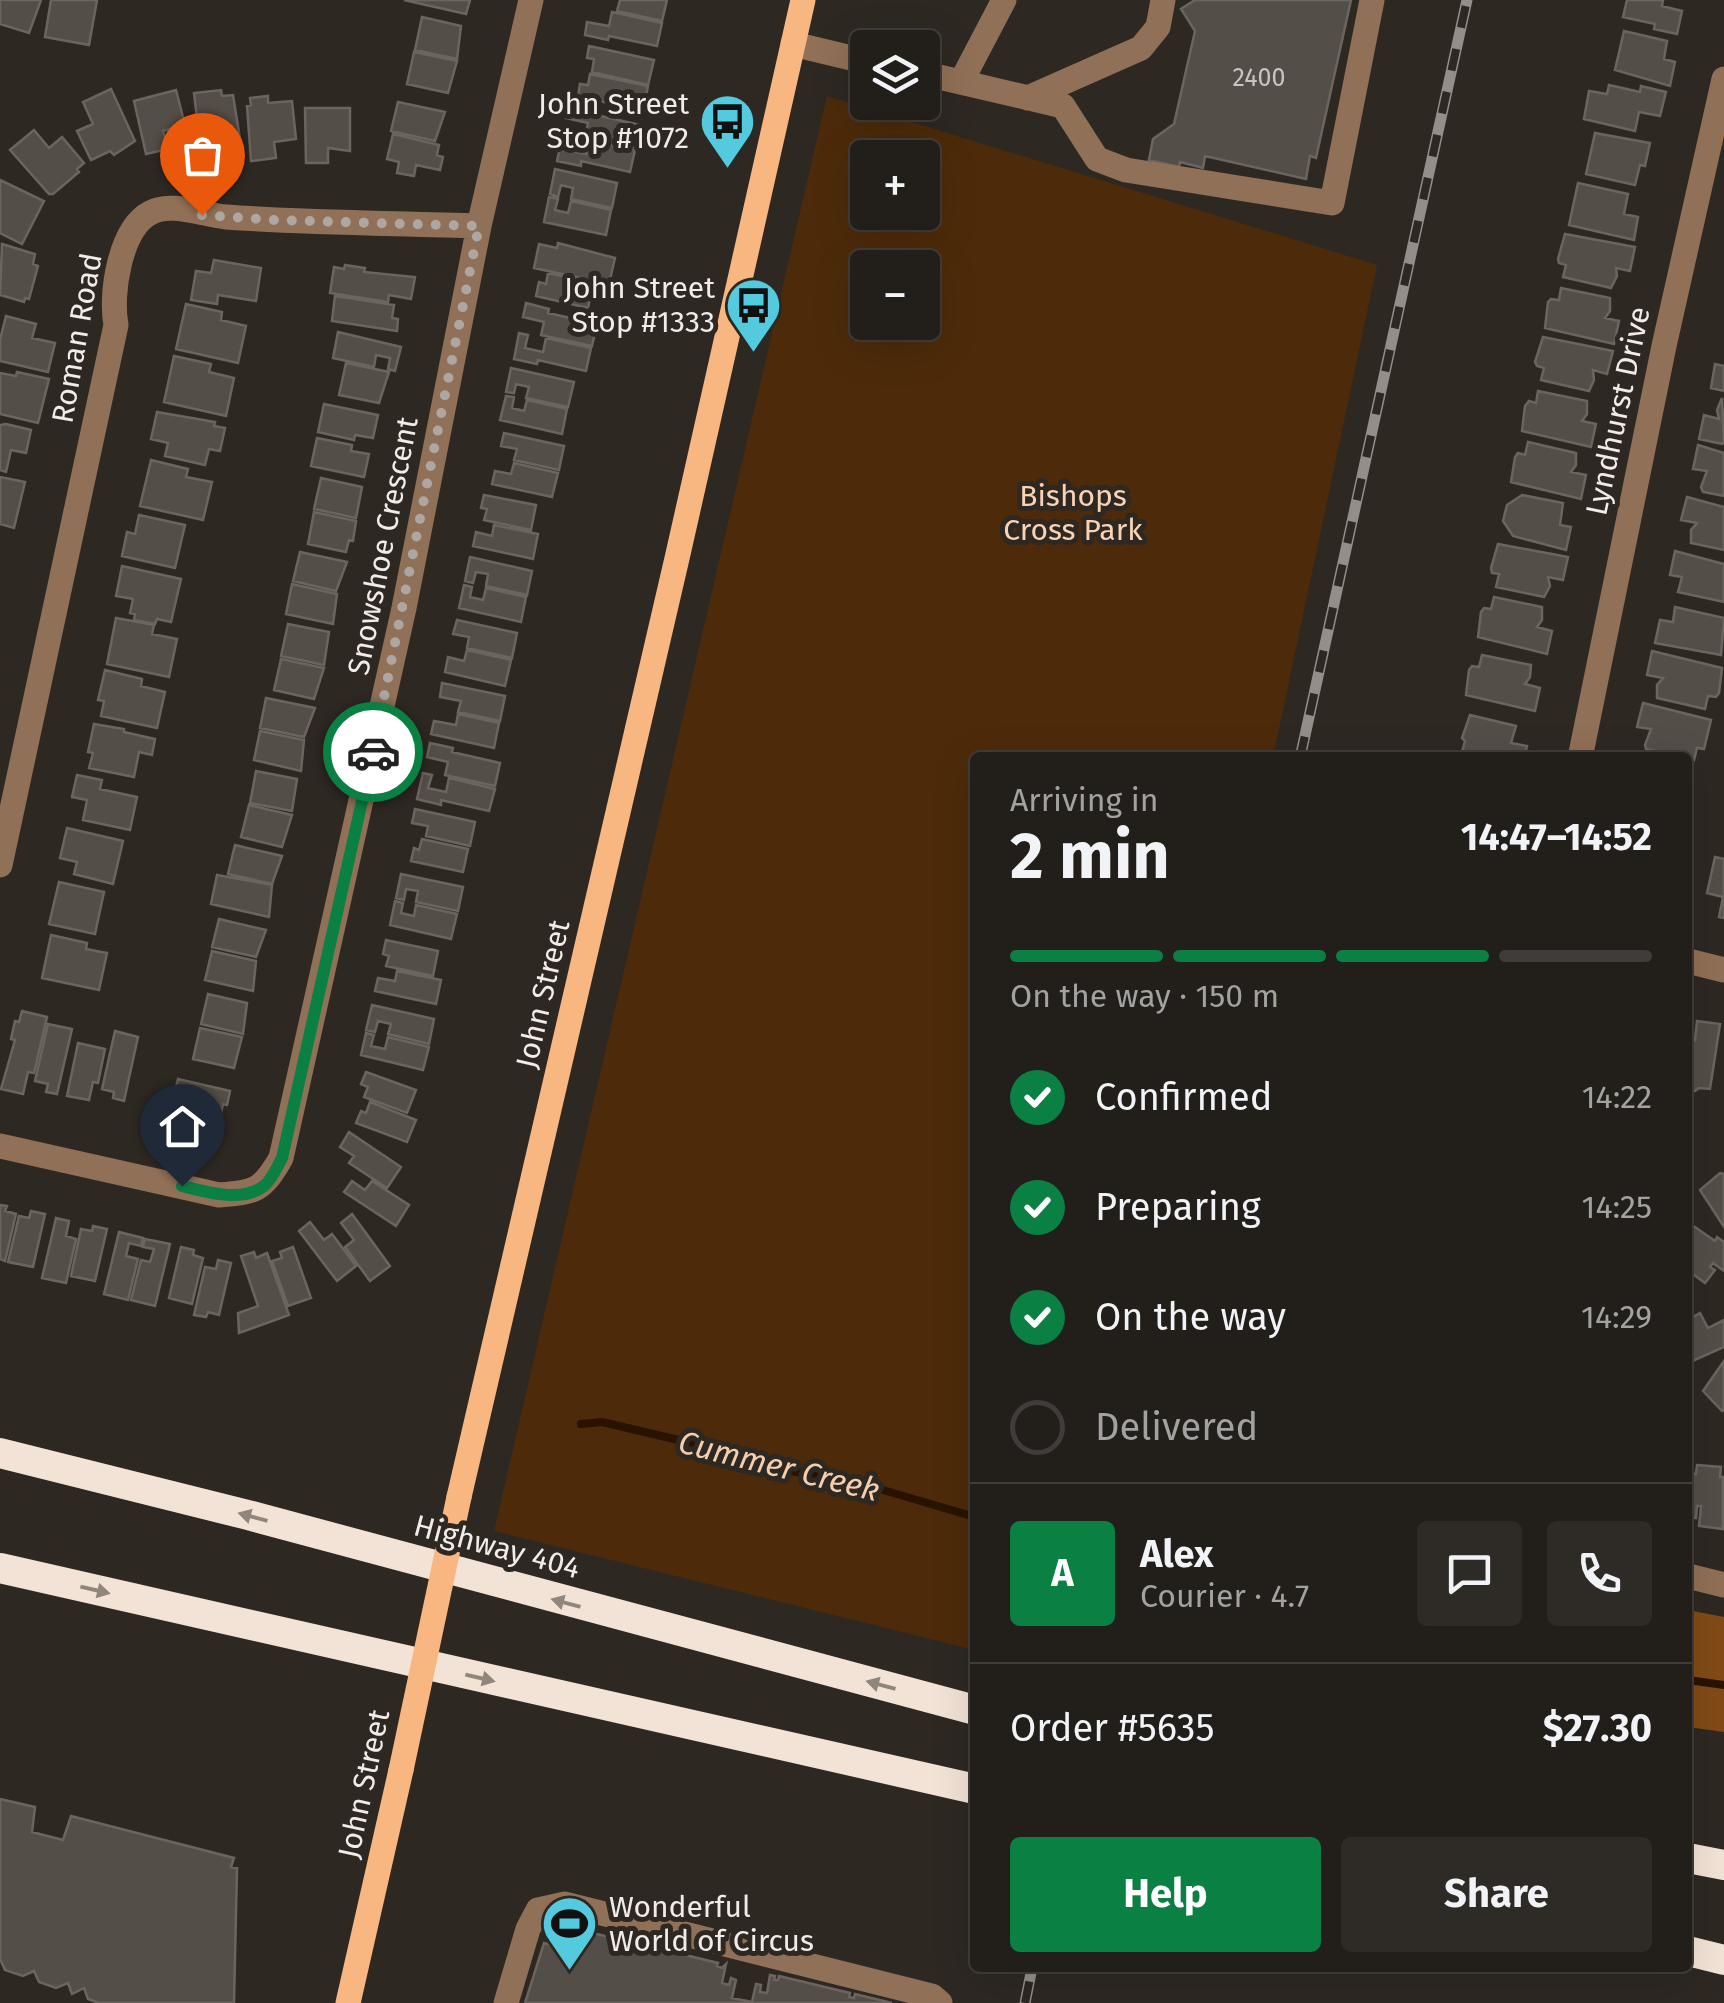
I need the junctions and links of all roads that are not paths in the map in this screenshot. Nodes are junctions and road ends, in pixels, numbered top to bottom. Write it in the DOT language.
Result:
graph roads {
  1 [pos="531,0"];
  2 [pos="802,0"];
  3 [pos="1004,0"];
  4 [pos="1163,0"];
  5 [pos="1372,0"];
  6 [pos="792,44"];
  7 [pos="850,58"];
  8 [pos="940,77"];
  9 [pos="1724,79"];
  10 [pos="962,82"];
  11 [pos="1028,98"];
  12 [pos="479,226"];
  13 [pos="1581,752"];
  14 [pos="0,865"];
  15 [pos="1692,962"];
  16 [pos="1724,970"];
  17 [pos="0,1146"];
  18 [pos="0,1454"];
  19 [pos="0,1568"];
  20 [pos="1692,1577"];
  21 [pos="1724,1585"];
  22 [pos="970,1709"];
  23 [pos="970,1788"];
  24 [pos="1692,1859"];
  25 [pos="1724,1865"];
  26 [pos="1692,1952"];
  27 [pos="1724,1960"];
  28 [pos="348,2003"];
  29 [pos="506,2003"];
  30 [pos="940,2003"];
  1 -- 12 [label="street, Snowshoe Crescent"];
  2 -- 6 [label="main road, John Street"];
  3 -- 10 [label="street"];
  4 -- 11 [label="street"];
  5 -- 11 [label="street"];
  6 -- 7 [label="street"];
  6 -- 28 [label="main road, John Street, bridge"];
  8 -- 10 [label="street"];
  9 -- 13 [label="street, Lyndhurst Drive"];
  10 -- 11 [label="street"];
  12 -- 14 [label="street, Roman Road"];
  12 -- 17 [label="street, Snowshoe Crescent"];
  15 -- 16 [label="street"];
  22 -- 18 [label="highway, Highway 404, one-way"];
  19 -- 23 [label="highway, one-way"];
  20 -- 21 [label="street"];
  24 -- 25 [label="highway"];
  26 -- 27 [label="highway"];
  29 -- 30 [label="street"];
}
